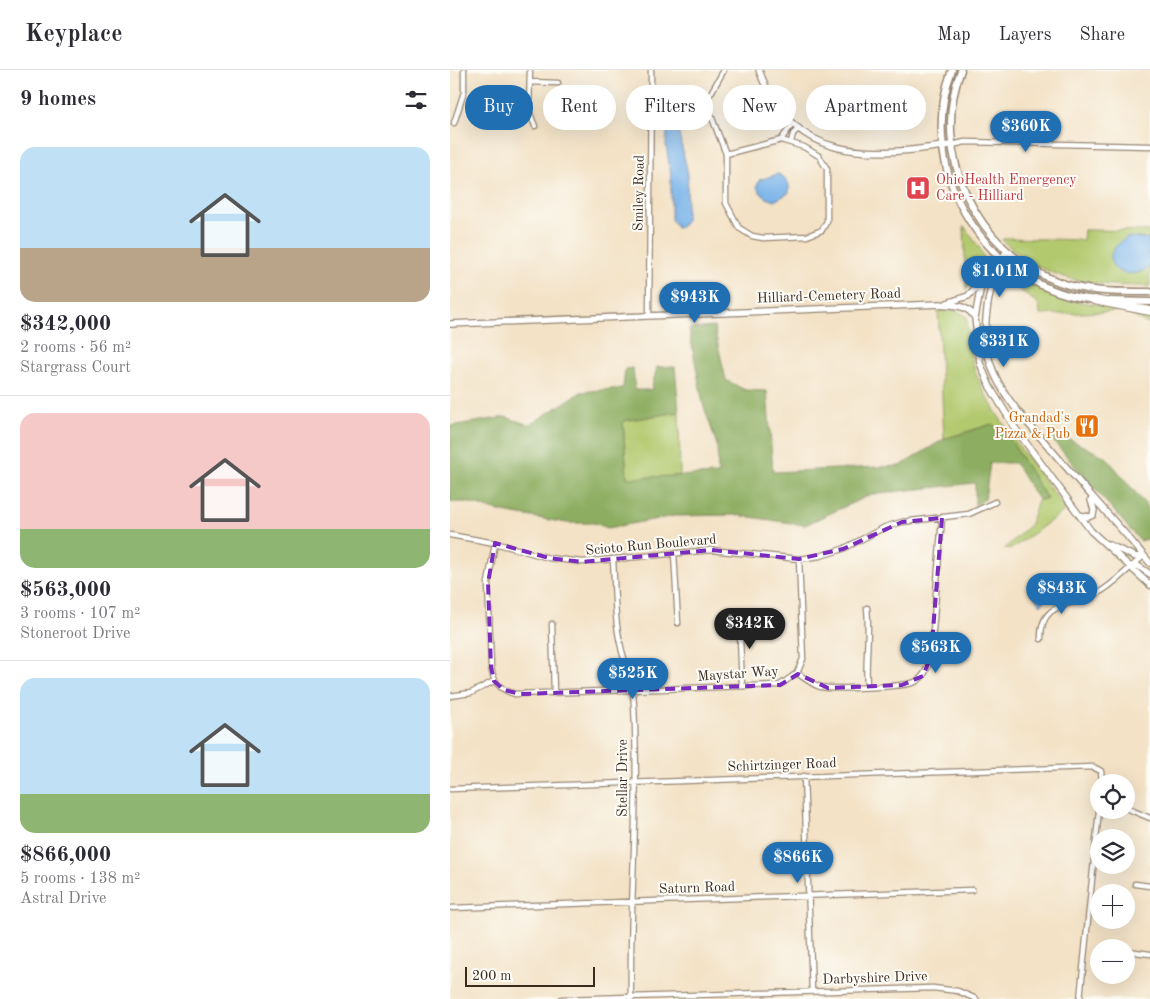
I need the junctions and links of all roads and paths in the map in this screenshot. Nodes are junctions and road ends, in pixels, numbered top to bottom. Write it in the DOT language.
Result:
graph roads {
  1 [pos="464,70"];
  2 [pos="530,70"];
  3 [pos="651,70"];
  4 [pos="724,70"];
  5 [pos="759,70"];
  6 [pos="952,70"];
  7 [pos="961,70"];
  8 [pos="530,82"];
  9 [pos="558,83"];
  10 [pos="765,85"];
  11 [pos="454,123"];
  12 [pos="535,126"];
  13 [pos="796,126"];
  14 [pos="799,128"];
  15 [pos="787,130"];
  16 [pos="781,140"];
  17 [pos="791,142"];
  18 [pos="947,146"];
  19 [pos="1150,146"];
  20 [pos="726,154"];
  21 [pos="1006,252"];
  22 [pos="1002,260"];
  23 [pos="982,280"];
  24 [pos="1150,292"];
  25 [pos="1094,300"];
  26 [pos="1150,302"];
  27 [pos="940,304"];
  28 [pos="1150,311"];
  29 [pos="649,316"];
  30 [pos="975,318"];
  31 [pos="450,324"];
  32 [pos="998,402"];
  33 [pos="1012,404"];
  34 [pos="1083,487"];
  35 [pos="995,502"];
  36 [pos="1078,514"];
  37 [pos="942,518"];
  38 [pos="450,535"];
  39 [pos="1101,541"];
  40 [pos="495,543"];
  41 [pos="674,553"];
  42 [pos="1144,556"];
  43 [pos="799,559"];
  44 [pos="613,560"];
  45 [pos="1150,563"];
  46 [pos="1131,566"];
  47 [pos="1150,574"];
  48 [pos="1150,585"];
  49 [pos="866,608"];
  50 [pos="739,614"];
  51 [pos="678,623"];
  52 [pos="552,624"];
  53 [pos="1041,639"];
  54 [pos="797,674"];
  55 [pos="494,681"];
  56 [pos="742,686"];
  57 [pos="867,686"];
  58 [pos="633,690"];
  59 [pos="554,693"];
  60 [pos="450,696"];
  61 [pos="1101,774"];
  62 [pos="804,776"];
  63 [pos="636,781"];
  64 [pos="450,788"];
  65 [pos="1135,812"];
  66 [pos="1150,818"];
  67 [pos="1098,819"];
  68 [pos="1135,884"];
  69 [pos="1150,886"];
  70 [pos="972,890"];
  71 [pos="808,896"];
  72 [pos="633,902"];
  73 [pos="452,908"];
  74 [pos="1135,952"];
  75 [pos="1150,954"];
  76 [pos="812,992"];
  77 [pos="631,998"];
  78 [pos="562,999"];
  79 [pos="976,999"];
  80 [pos="1080,999"];
  1 -- 11 [label="street"];
  2 -- 8 [label="street"];
  3 -- 29 [label="street, Smiley Road"];
  4 -- 20 [label="street"];
  5 -- 10 [label="main road"];
  6 -- 18 [label="main road"];
  7 -- 18 [label="main road"];
  8 -- 9 [label="street"];
  8 -- 12 [label="street"];
  13 -- 14 [label="main road"];
  14 -- 17 [label="street"];
  14 -- 18 [label="main road"];
  15 -- 16 [label="street"];
  16 -- 17 [label="street"];
  16 -- 20 [label="street"];
  17 -- 20 [label="street"];
  18 -- 19 [label="street"];
  18 -- 21 [label="main road"];
  18 -- 22 [label="main road"];
  21 -- 22 [label="main road"];
  21 -- 24 [label="main road"];
  22 -- 23 [label="main road, Hilliard-Cemetery Road"];
  22 -- 25 [label="main road"];
  22 -- 33 [label="main road"];
  23 -- 27 [label="main road, Hilliard-Cemetery Road"];
  23 -- 30 [label="main road"];
  25 -- 26 [label="main road"];
  25 -- 28 [label="highway"];
  27 -- 29 [label="main road, Hilliard-Cemetery Road"];
  27 -- 30 [label="main road, Hilliard-Cemetery Road"];
  29 -- 31 [label="main road, Hilliard-Cemetery Road"];
  30 -- 32 [label="main road"];
  32 -- 33 [label="main road"];
  32 -- 36 [label="main road"];
  33 -- 34 [label="main road"];
  34 -- 36 [label="main road"];
  34 -- 42 [label="main road"];
  35 -- 37 [label="street, Scioto Run Boulevard"];
  36 -- 39 [label="main road"];
  37 -- 43 [label="street, Scioto Run Boulevard"];
  37 -- 57 [label="street"];
  38 -- 40 [label="street, Scioto Run Boulevard"];
  39 -- 42 [label="main road"];
  39 -- 46 [label="main road"];
  40 -- 44 [label="street, Scioto Run Boulevard"];
  40 -- 55 [label="street"];
  41 -- 43 [label="street, Scioto Run Boulevard"];
  41 -- 44 [label="street, Scioto Run Boulevard"];
  41 -- 51 [label="street"];
  42 -- 45 [label="main road"];
  42 -- 46 [label="street"];
  43 -- 54 [label="street, Maystar Way"];
  44 -- 58 [label="street, Stellar Drive"];
  46 -- 47 [label="main road"];
  46 -- 48 [label="main road"];
  46 -- 53 [label="street"];
  49 -- 57 [label="street"];
  50 -- 56 [label="street"];
  52 -- 59 [label="street"];
  54 -- 56 [label="street, Maystar Way"];
  54 -- 57 [label="street"];
  55 -- 59 [label="street, Maystar Way"];
  55 -- 60 [label="street"];
  56 -- 58 [label="street, Maystar Way"];
  58 -- 59 [label="street, Maystar Way"];
  58 -- 63 [label="street, Stellar Drive"];
  61 -- 62 [label="street, Schirtzinger Road"];
  62 -- 63 [label="street, Schirtzinger Road"];
  62 -- 71 [label="street"];
  63 -- 64 [label="street, Schirtzinger Road"];
  63 -- 72 [label="street, Stellar Drive"];
  65 -- 66 [label="street"];
  67 -- 80 [label="street"];
  68 -- 69 [label="street"];
  70 -- 71 [label="street, Saturn Road"];
  71 -- 72 [label="street, Saturn Road"];
  71 -- 76 [label="street"];
  72 -- 73 [label="street, Saturn Road"];
  72 -- 77 [label="street, Stellar Drive"];
  74 -- 75 [label="street"];
  76 -- 77 [label="street, Darbyshire Drive"];
  76 -- 79 [label="street, Darbyshire Drive"];
  77 -- 78 [label="street, Darbyshire Drive"];
}
